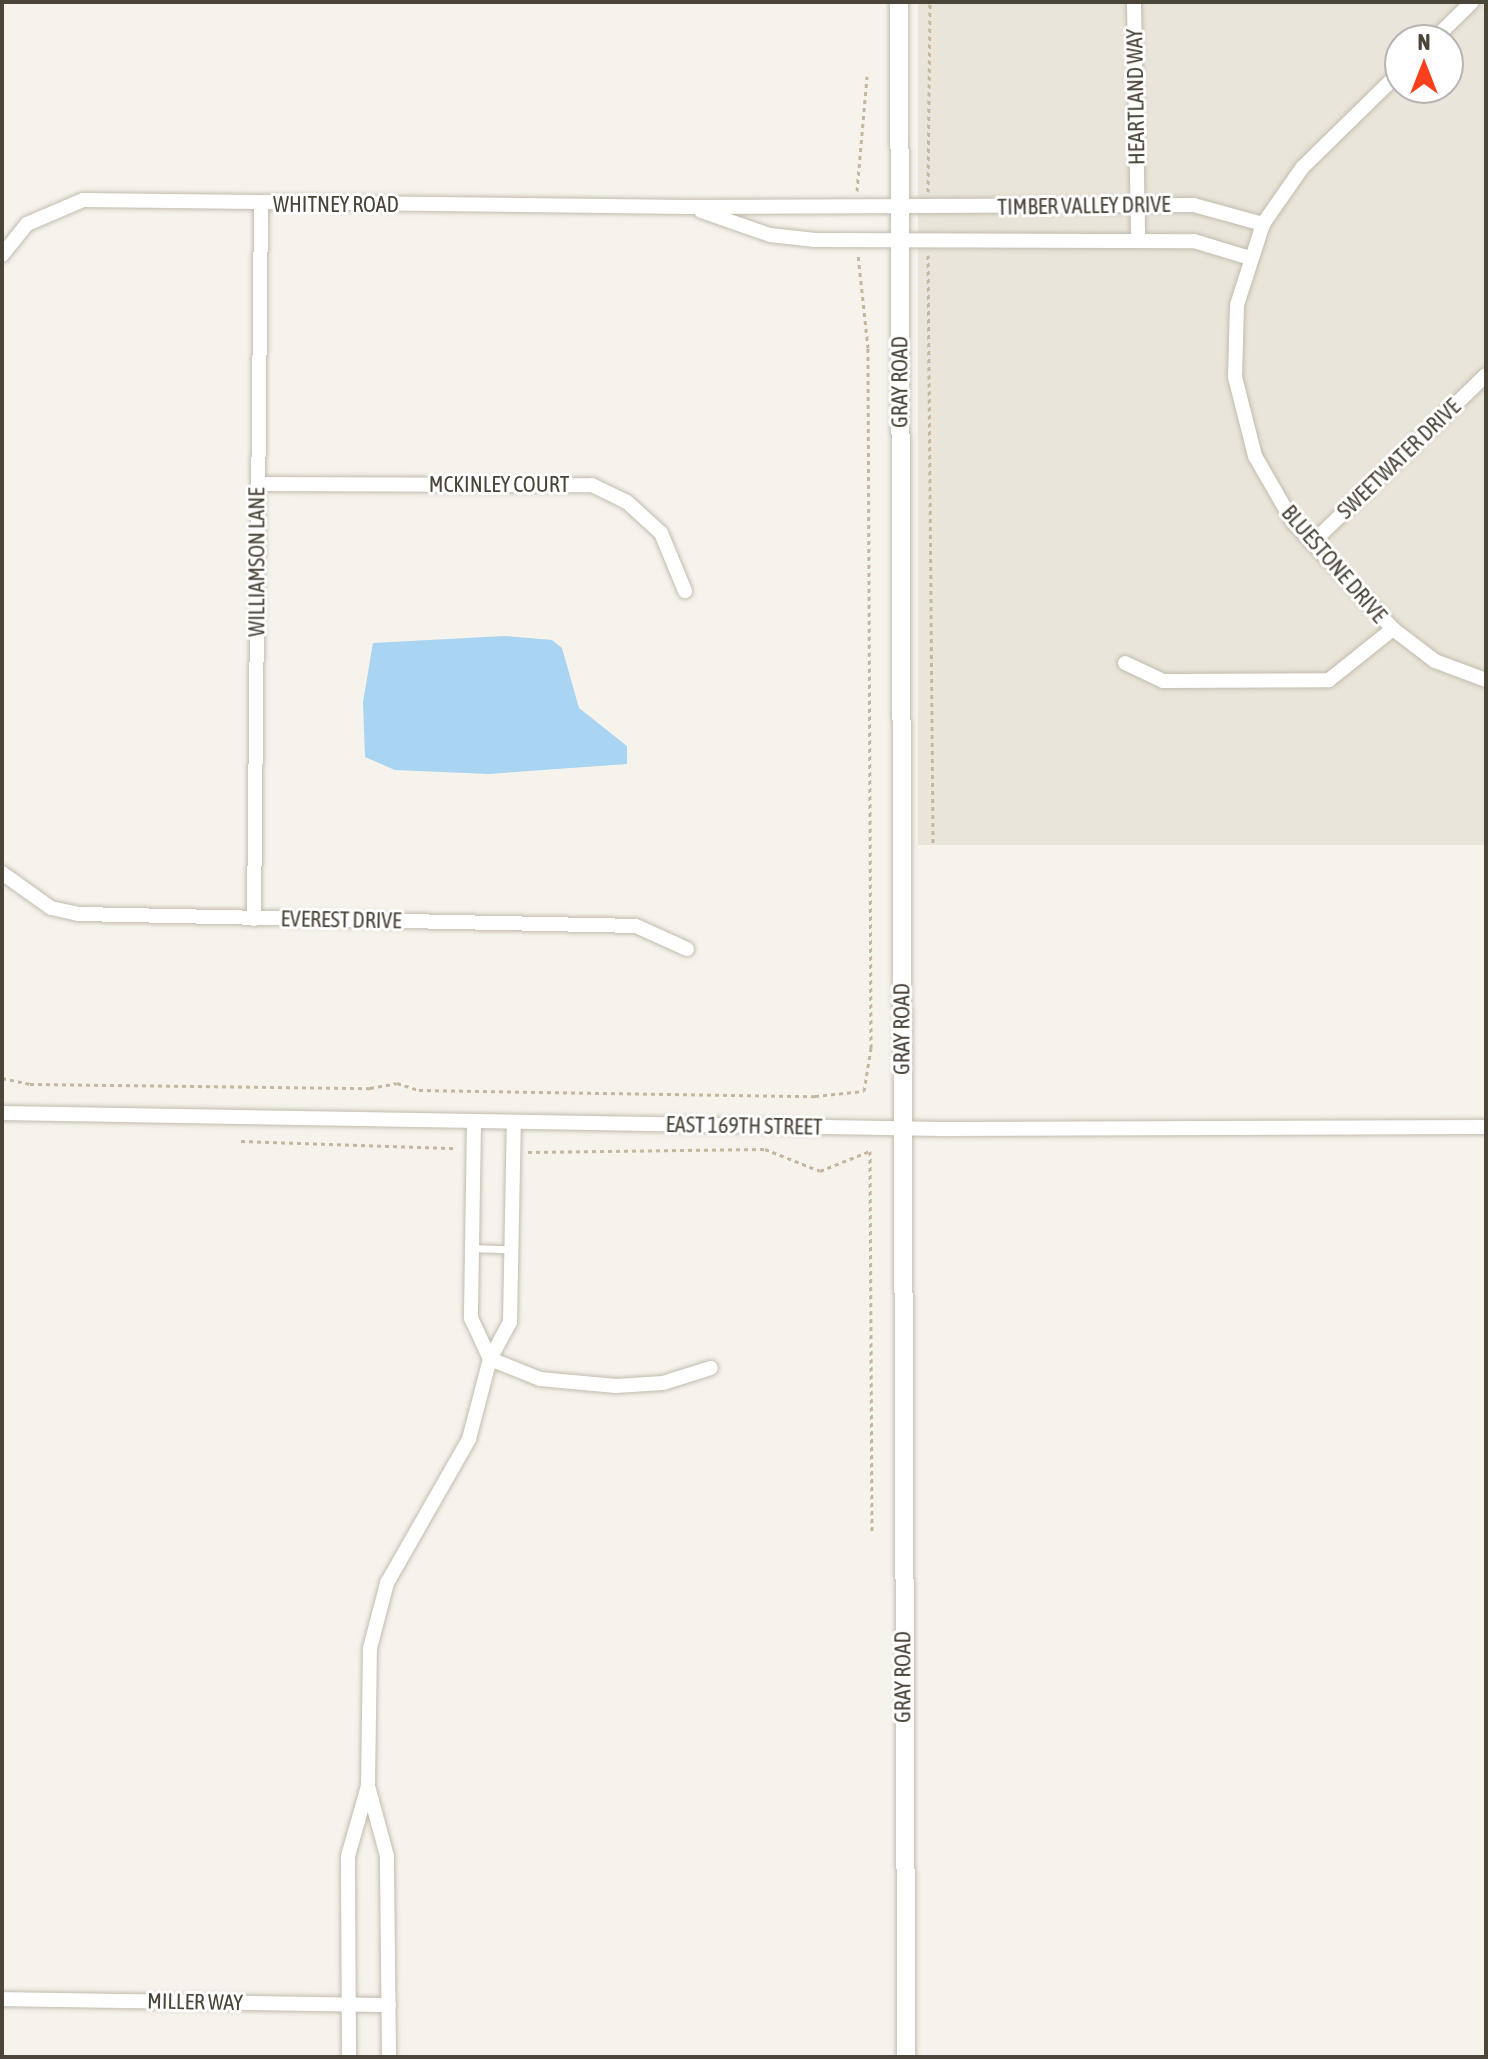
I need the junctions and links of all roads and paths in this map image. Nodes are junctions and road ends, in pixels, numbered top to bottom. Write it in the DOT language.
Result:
graph roads {
  1 [pos="899,2"];
  2 [pos="930,2"];
  3 [pos="1134,2"];
  4 [pos="1472,2"];
  5 [pos="1449,24"];
  6 [pos="867,76"];
  7 [pos="1384,88"];
  8 [pos="261,204"];
  9 [pos="1138,205"];
  10 [pos="690,207"];
  11 [pos="927,207"];
  12 [pos="859,208"];
  13 [pos="900,208"];
  14 [pos="1263,224"];
  15 [pos="859,240"];
  16 [pos="1138,240"];
  17 [pos="899,242"];
  18 [pos="928,242"];
  19 [pos="2,255"];
  20 [pos="1250,258"];
  21 [pos="1486,375"];
  22 [pos="258,484"];
  23 [pos="1312,543"];
  24 [pos="685,591"];
  25 [pos="1393,629"];
  26 [pos="1125,663"];
  27 [pos="1486,680"];
  28 [pos="933,844"];
  29 [pos="2,873"];
  30 [pos="254,919"];
  31 [pos="687,949"];
  32 [pos="2,1078"];
  33 [pos="2,1113"];
  34 [pos="474,1121"];
  35 [pos="514,1122"];
  36 [pos="1486,1127"];
  37 [pos="902,1129"];
  38 [pos="241,1141"];
  39 [pos="474,1149"];
  40 [pos="513,1151"];
  41 [pos="472,1248"];
  42 [pos="510,1249"];
  43 [pos="490,1359"];
  44 [pos="711,1368"];
  45 [pos="872,1532"];
  46 [pos="368,1786"];
  47 [pos="2,1999"];
  48 [pos="348,2005"];
  49 [pos="389,2005"];
  50 [pos="349,2057"];
  51 [pos="389,2057"];
  52 [pos="906,2057"];
  1 -- 13 [label="street, GRAY ROAD"];
  2 -- 11 [label="path"];
  3 -- 9 [label="street, HEARTLAND WAY"];
  4 -- 5 [label="street"];
  6 -- 12 [label="path"];
  7 -- 14 [label="street, BLUESTONE DRIVE"];
  8 -- 10 [label="street, WHITNEY ROAD"];
  8 -- 19 [label="street, WHITNEY ROAD"];
  8 -- 22 [label="street, WILLIAMSON LANE"];
  9 -- 11 [label="street, TIMBER VALLEY DRIVE"];
  9 -- 14 [label="street, TIMBER VALLEY DRIVE"];
  9 -- 16 [label="street, HEARTLAND WAY"];
  10 -- 12 [label="street, WHITNEY ROAD"];
  10 -- 15 [label="street, WHITNEY ROAD"];
  11 -- 13 [label="street, TIMBER VALLEY DRIVE"];
  12 -- 13 [label="street, WHITNEY ROAD"];
  13 -- 17 [label="street, GRAY ROAD"];
  14 -- 20 [label="street, BLUESTONE DRIVE"];
  15 -- 17 [label="street, WHITNEY ROAD"];
  15 -- 32 [label="path"];
  16 -- 18 [label="street, TIMBER VALLEY DRIVE"];
  16 -- 20 [label="street, TIMBER VALLEY DRIVE"];
  17 -- 18 [label="street, TIMBER VALLEY DRIVE"];
  17 -- 37 [label="street, GRAY ROAD"];
  18 -- 28 [label="path"];
  20 -- 23 [label="street, BLUESTONE DRIVE"];
  21 -- 23 [label="street, SWEETWATER DRIVE"];
  22 -- 24 [label="street, MCKINLEY COURT"];
  22 -- 30 [label="street, WILLIAMSON LANE"];
  23 -- 25 [label="street, BLUESTONE DRIVE"];
  25 -- 26 [label="street"];
  25 -- 27 [label="street, BLUESTONE DRIVE"];
  29 -- 30 [label="street, EVEREST DRIVE"];
  30 -- 31 [label="street, EVEREST DRIVE"];
  33 -- 34 [label="street, EAST 169TH STREET"];
  34 -- 35 [label="street, EAST 169TH STREET"];
  34 -- 39 [label="street"];
  35 -- 37 [label="street, EAST 169TH STREET"];
  35 -- 40 [label="street"];
  36 -- 37 [label="street, EAST 169TH STREET"];
  37 -- 52 [label="street, GRAY ROAD"];
  38 -- 39 [label="path"];
  39 -- 41 [label="street"];
  40 -- 42 [label="street"];
  40 -- 45 [label="path"];
  41 -- 42 [label="lane"];
  41 -- 43 [label="street"];
  42 -- 43 [label="street"];
  43 -- 44 [label="street"];
  43 -- 46 [label="street"];
  46 -- 48 [label="street"];
  46 -- 49 [label="street"];
  47 -- 48 [label="street, MILLER WAY"];
  48 -- 49 [label="street, MILLER WAY"];
  48 -- 50 [label="street"];
  49 -- 51 [label="street"];
}
